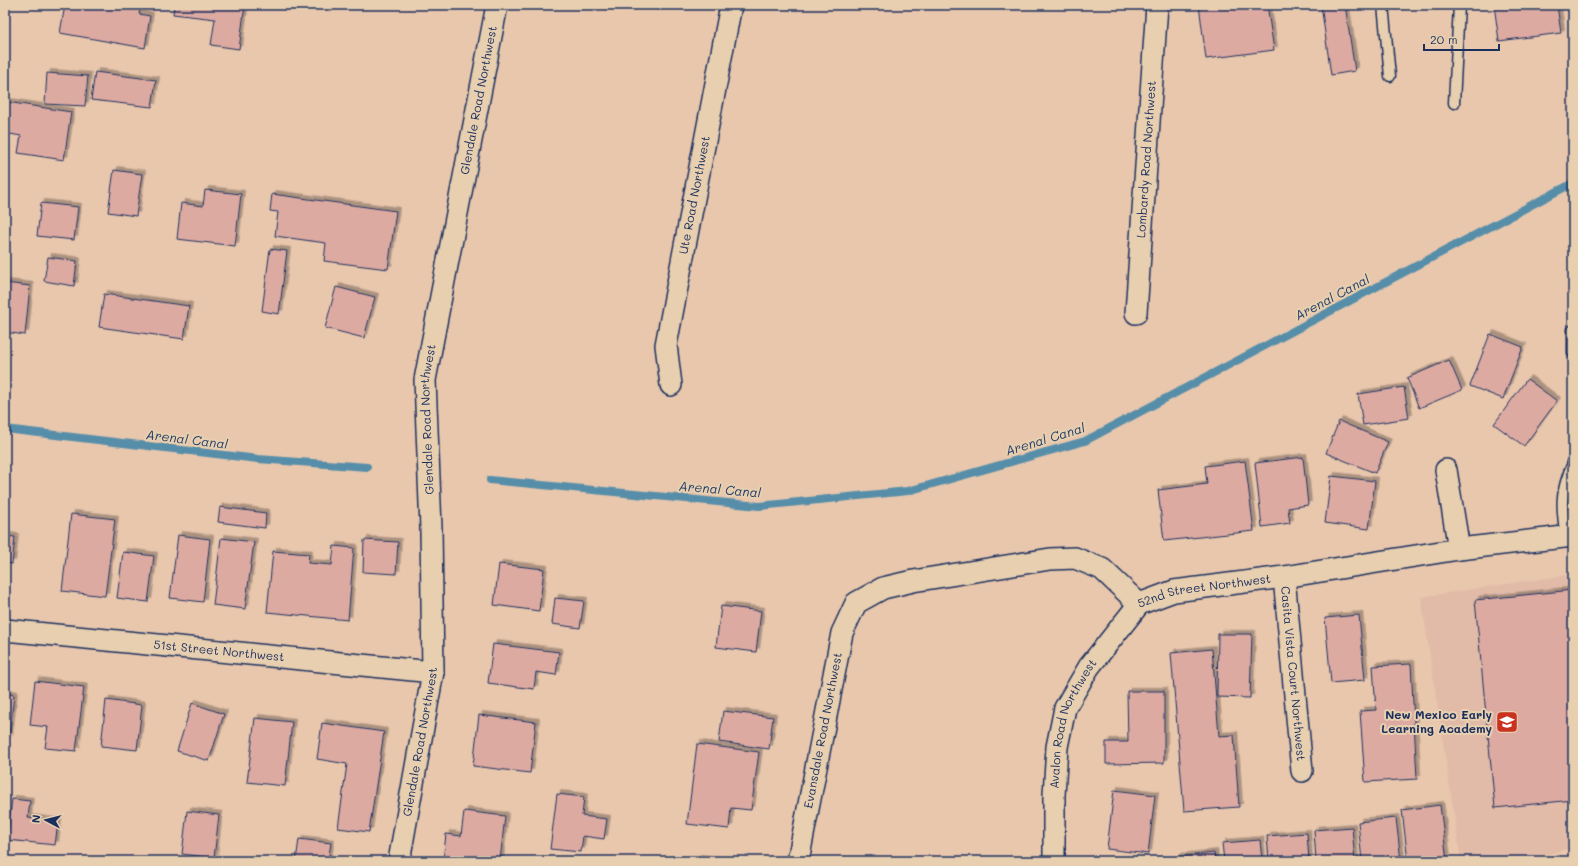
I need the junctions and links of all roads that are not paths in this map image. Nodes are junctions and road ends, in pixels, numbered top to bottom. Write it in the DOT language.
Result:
graph roads {
  1 [pos="497,5"];
  2 [pos="731,5"];
  3 [pos="1157,5"];
  4 [pos="1383,5"];
  5 [pos="1459,5"];
  6 [pos="1390,76"];
  7 [pos="1454,102"];
  8 [pos="1136,313"];
  9 [pos="1573,330"];
  10 [pos="1573,353"];
  11 [pos="671,385"];
  12 [pos="1573,463"];
  13 [pos="1446,470"];
  14 [pos="1570,536"];
  15 [pos="1459,549"];
  16 [pos="1284,577"];
  17 [pos="856,603"];
  18 [pos="1139,604"];
  19 [pos="5,630"];
  20 [pos="433,672"];
  21 [pos="1302,771"];
  22 [pos="398,861"];
  23 [pos="798,861"];
  24 [pos="1054,861"];
  1 -- 20 [label="street, Glendale Road Northwest"];
  2 -- 11 [label="street, Ute Road Northwest"];
  3 -- 8 [label="street, Lombardy Road Northwest"];
  4 -- 6 [label="lane"];
  5 -- 7 [label="lane"];
  9 -- 10 [label="lane"];
  12 -- 14 [label="lane"];
  13 -- 15 [label="street"];
  14 -- 15 [label="street, 52nd Street Northwest"];
  15 -- 16 [label="street, 52nd Street Northwest"];
  16 -- 18 [label="street, 52nd Street Northwest"];
  16 -- 21 [label="street, Casita Vista Court Northwest"];
  17 -- 18 [label="street, 52nd Street Northwest"];
  17 -- 23 [label="street, Evansdale Road Northwest"];
  18 -- 24 [label="street, Avalon Road Northwest"];
  19 -- 20 [label="street, 51st Street Northwest"];
  20 -- 22 [label="street, Glendale Road Northwest"];
}
